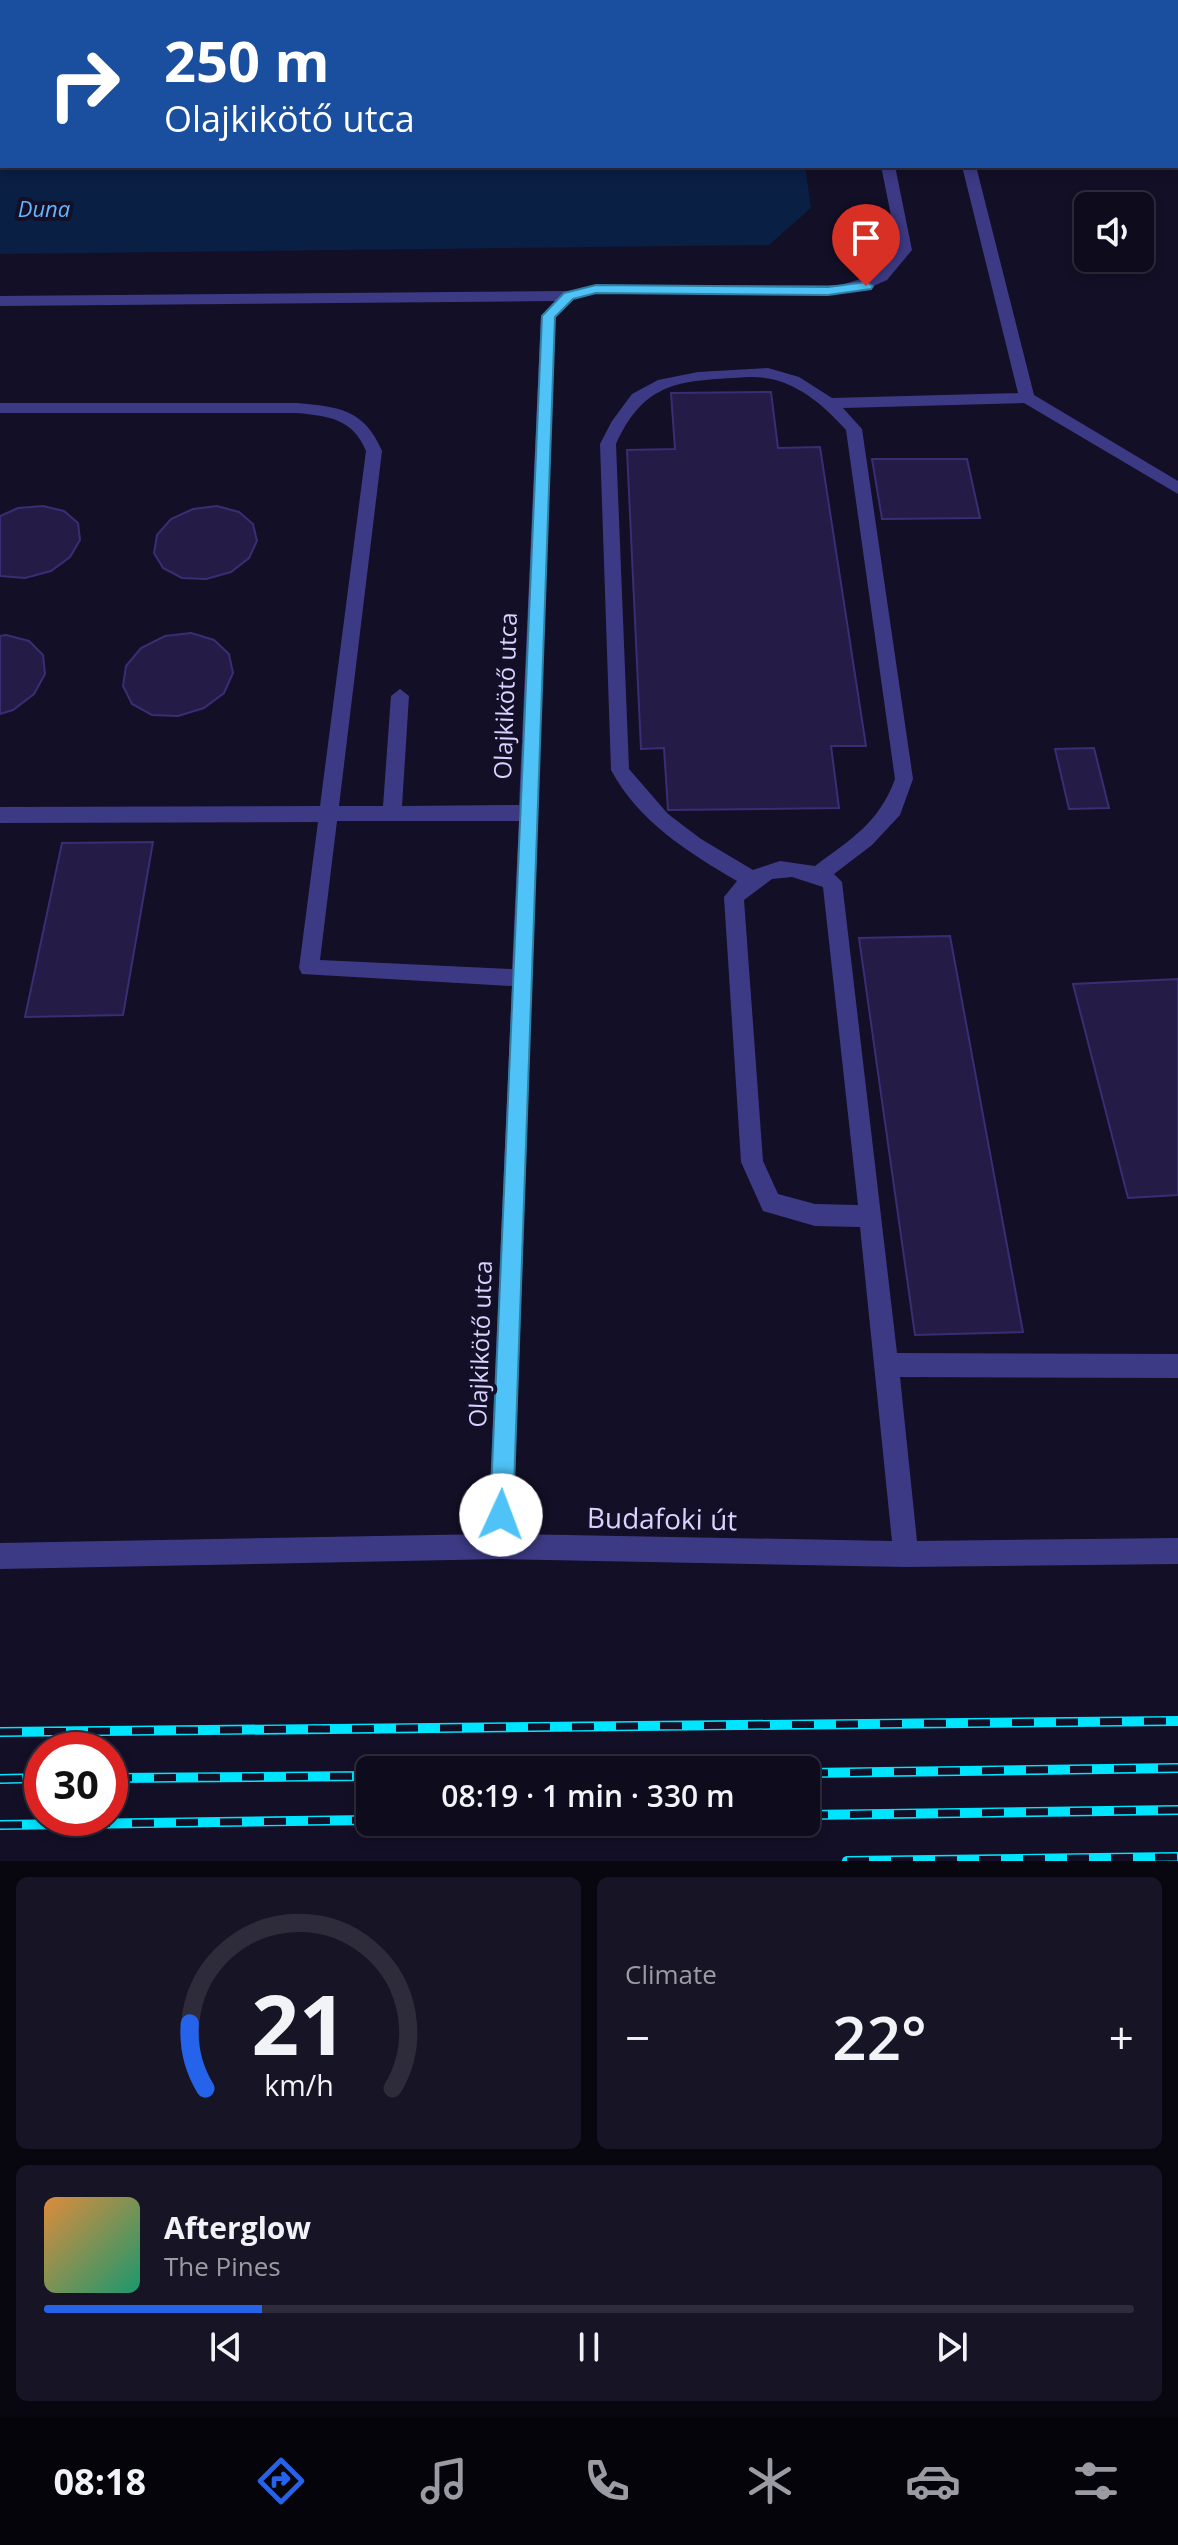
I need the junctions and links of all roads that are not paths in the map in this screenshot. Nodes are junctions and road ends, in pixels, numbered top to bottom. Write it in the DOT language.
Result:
graph roads {
  1 [pos="888,168"];
  2 [pos="970,168"];
  3 [pos="569,296"];
  4 [pos="0,301"];
  5 [pos="1027,398"];
  6 [pos="831,403"];
  7 [pos="0,408"];
  8 [pos="1177,491"];
  9 [pos="400,696"];
  10 [pos="328,813"];
  11 [pos="392,813"];
  12 [pos="527,813"];
  13 [pos="0,815"];
  14 [pos="818,875"];
  15 [pos="750,878"];
  16 [pos="521,978"];
  17 [pos="870,1216"];
  18 [pos="887,1365"];
  19 [pos="1178,1366"];
  20 [pos="500,1546"];
  21 [pos="1178,1551"];
  22 [pos="906,1554"];
  23 [pos="0,1556"];
  1 -- 3 [label="street"];
  2 -- 5 [label="street"];
  3 -- 4 [label="street"];
  3 -- 12 [label="street, Olajkikötő utca"];
  5 -- 6 [label="street"];
  5 -- 8 [label="street"];
  6 -- 14 [label="street"];
  6 -- 15 [label="street"];
  7 -- 10 [label="street"];
  9 -- 11 [label="street"];
  10 -- 11 [label="street"];
  10 -- 13 [label="street"];
  10 -- 16 [label="street"];
  11 -- 12 [label="street"];
  12 -- 16 [label="street, Olajkikötő utca"];
  14 -- 15 [label="street"];
  14 -- 17 [label="street"];
  15 -- 17 [label="street"];
  16 -- 20 [label="street, Olajkikötő utca"];
  17 -- 18 [label="street"];
  18 -- 19 [label="street"];
  18 -- 22 [label="street"];
  20 -- 22 [label="street, Budafoki út"];
  20 -- 23 [label="street, Budafoki út"];
  21 -- 22 [label="street, Budafoki út"];
}
